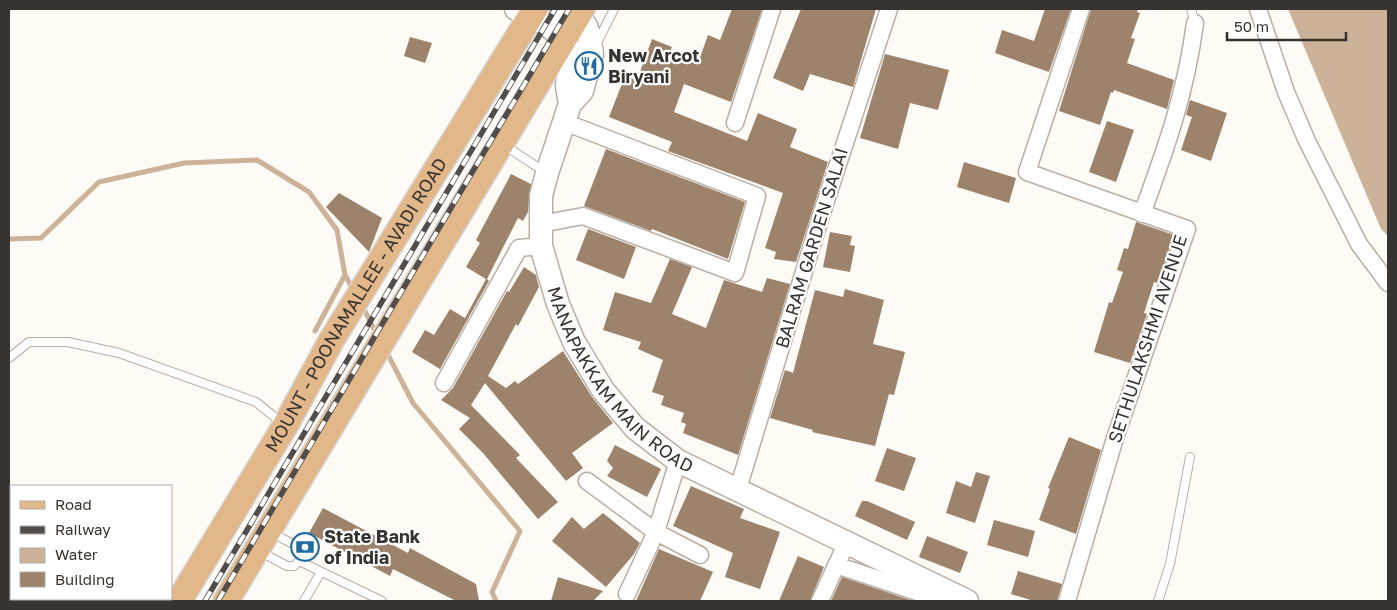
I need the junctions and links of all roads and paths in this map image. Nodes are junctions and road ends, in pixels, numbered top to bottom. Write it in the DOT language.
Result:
graph roads {
  1 [pos="614,9"];
  2 [pos="772,9"];
  3 [pos="889,9"];
  4 [pos="1081,9"];
  5 [pos="1258,9"];
  6 [pos="527,11"];
  7 [pos="574,12"];
  8 [pos="1193,16"];
  9 [pos="564,38"];
  10 [pos="592,54"];
  11 [pos="567,113"];
  12 [pos="735,123"];
  13 [pos="501,143"];
  14 [pos="547,173"];
  15 [pos="1142,214"];
  16 [pos="541,224"];
  17 [pos="541,246"];
  18 [pos="1388,283"];
  19 [pos="9,358"];
  20 [pos="444,383"];
  21 [pos="285,426"];
  22 [pos="1190,457"];
  23 [pos="678,461"];
  24 [pos="587,481"];
  25 [pos="738,489"];
  26 [pos="656,532"];
  27 [pos="263,540"];
  28 [pos="846,544"];
  29 [pos="700,555"];
  30 [pos="299,561"];
  31 [pos="836,565"];
  32 [pos="321,572"];
  33 [pos="627,594"];
  34 [pos="179,601"];
  35 [pos="226,601"];
  36 [pos="304,601"];
  37 [pos="382,601"];
  38 [pos="820,601"];
  39 [pos="944,601"];
  40 [pos="967,601"];
  41 [pos="1067,601"];
  42 [pos="1158,601"];
  1 -- 10 [label="lane"];
  2 -- 12 [label="street"];
  3 -- 25 [label="street, BALRAM GARDEN SALAI"];
  4 -- 15 [label="street, SETHULAKSHMI AVENUE"];
  5 -- 18 [label="street"];
  6 -- 9 [label="main road"];
  6 -- 21 [label="main road, MOUNT - POONAMALLEE - AVADI ROAD"];
  7 -- 9 [label="main road"];
  7 -- 10 [label="main road, MANAPAKKAM MAIN ROAD"];
  8 -- 15 [label="street"];
  9 -- 11 [label="main road"];
  9 -- 13 [label="main road"];
  10 -- 11 [label="main road, MANAPAKKAM MAIN ROAD"];
  11 -- 14 [label="main road, MANAPAKKAM MAIN ROAD"];
  11 -- 16 [label="street"];
  13 -- 14 [label="lane"];
  13 -- 27 [label="main road"];
  14 -- 16 [label="main road, MANAPAKKAM MAIN ROAD"];
  15 -- 41 [label="street, SETHULAKSHMI AVENUE"];
  16 -- 17 [label="main road, MANAPAKKAM MAIN ROAD"];
  17 -- 20 [label="street"];
  17 -- 23 [label="main road, MANAPAKKAM MAIN ROAD"];
  19 -- 21 [label="lane"];
  21 -- 34 [label="main road, MOUNT - POONAMALLEE - AVADI ROAD"];
  22 -- 42 [label="lane"];
  23 -- 25 [label="main road, MANAPAKKAM MAIN ROAD"];
  23 -- 26 [label="street"];
  24 -- 26 [label="street"];
  25 -- 28 [label="main road, MANAPAKKAM MAIN ROAD"];
  26 -- 29 [label="street"];
  26 -- 33 [label="street"];
  27 -- 30 [label="lane"];
  27 -- 30 [label="lane"];
  27 -- 35 [label="main road"];
  28 -- 31 [label="street"];
  28 -- 40 [label="main road, MANAPAKKAM MAIN ROAD"];
  30 -- 32 [label="lane"];
  31 -- 38 [label="street"];
  31 -- 39 [label="street"];
  32 -- 36 [label="lane"];
  32 -- 37 [label="lane"];
}
